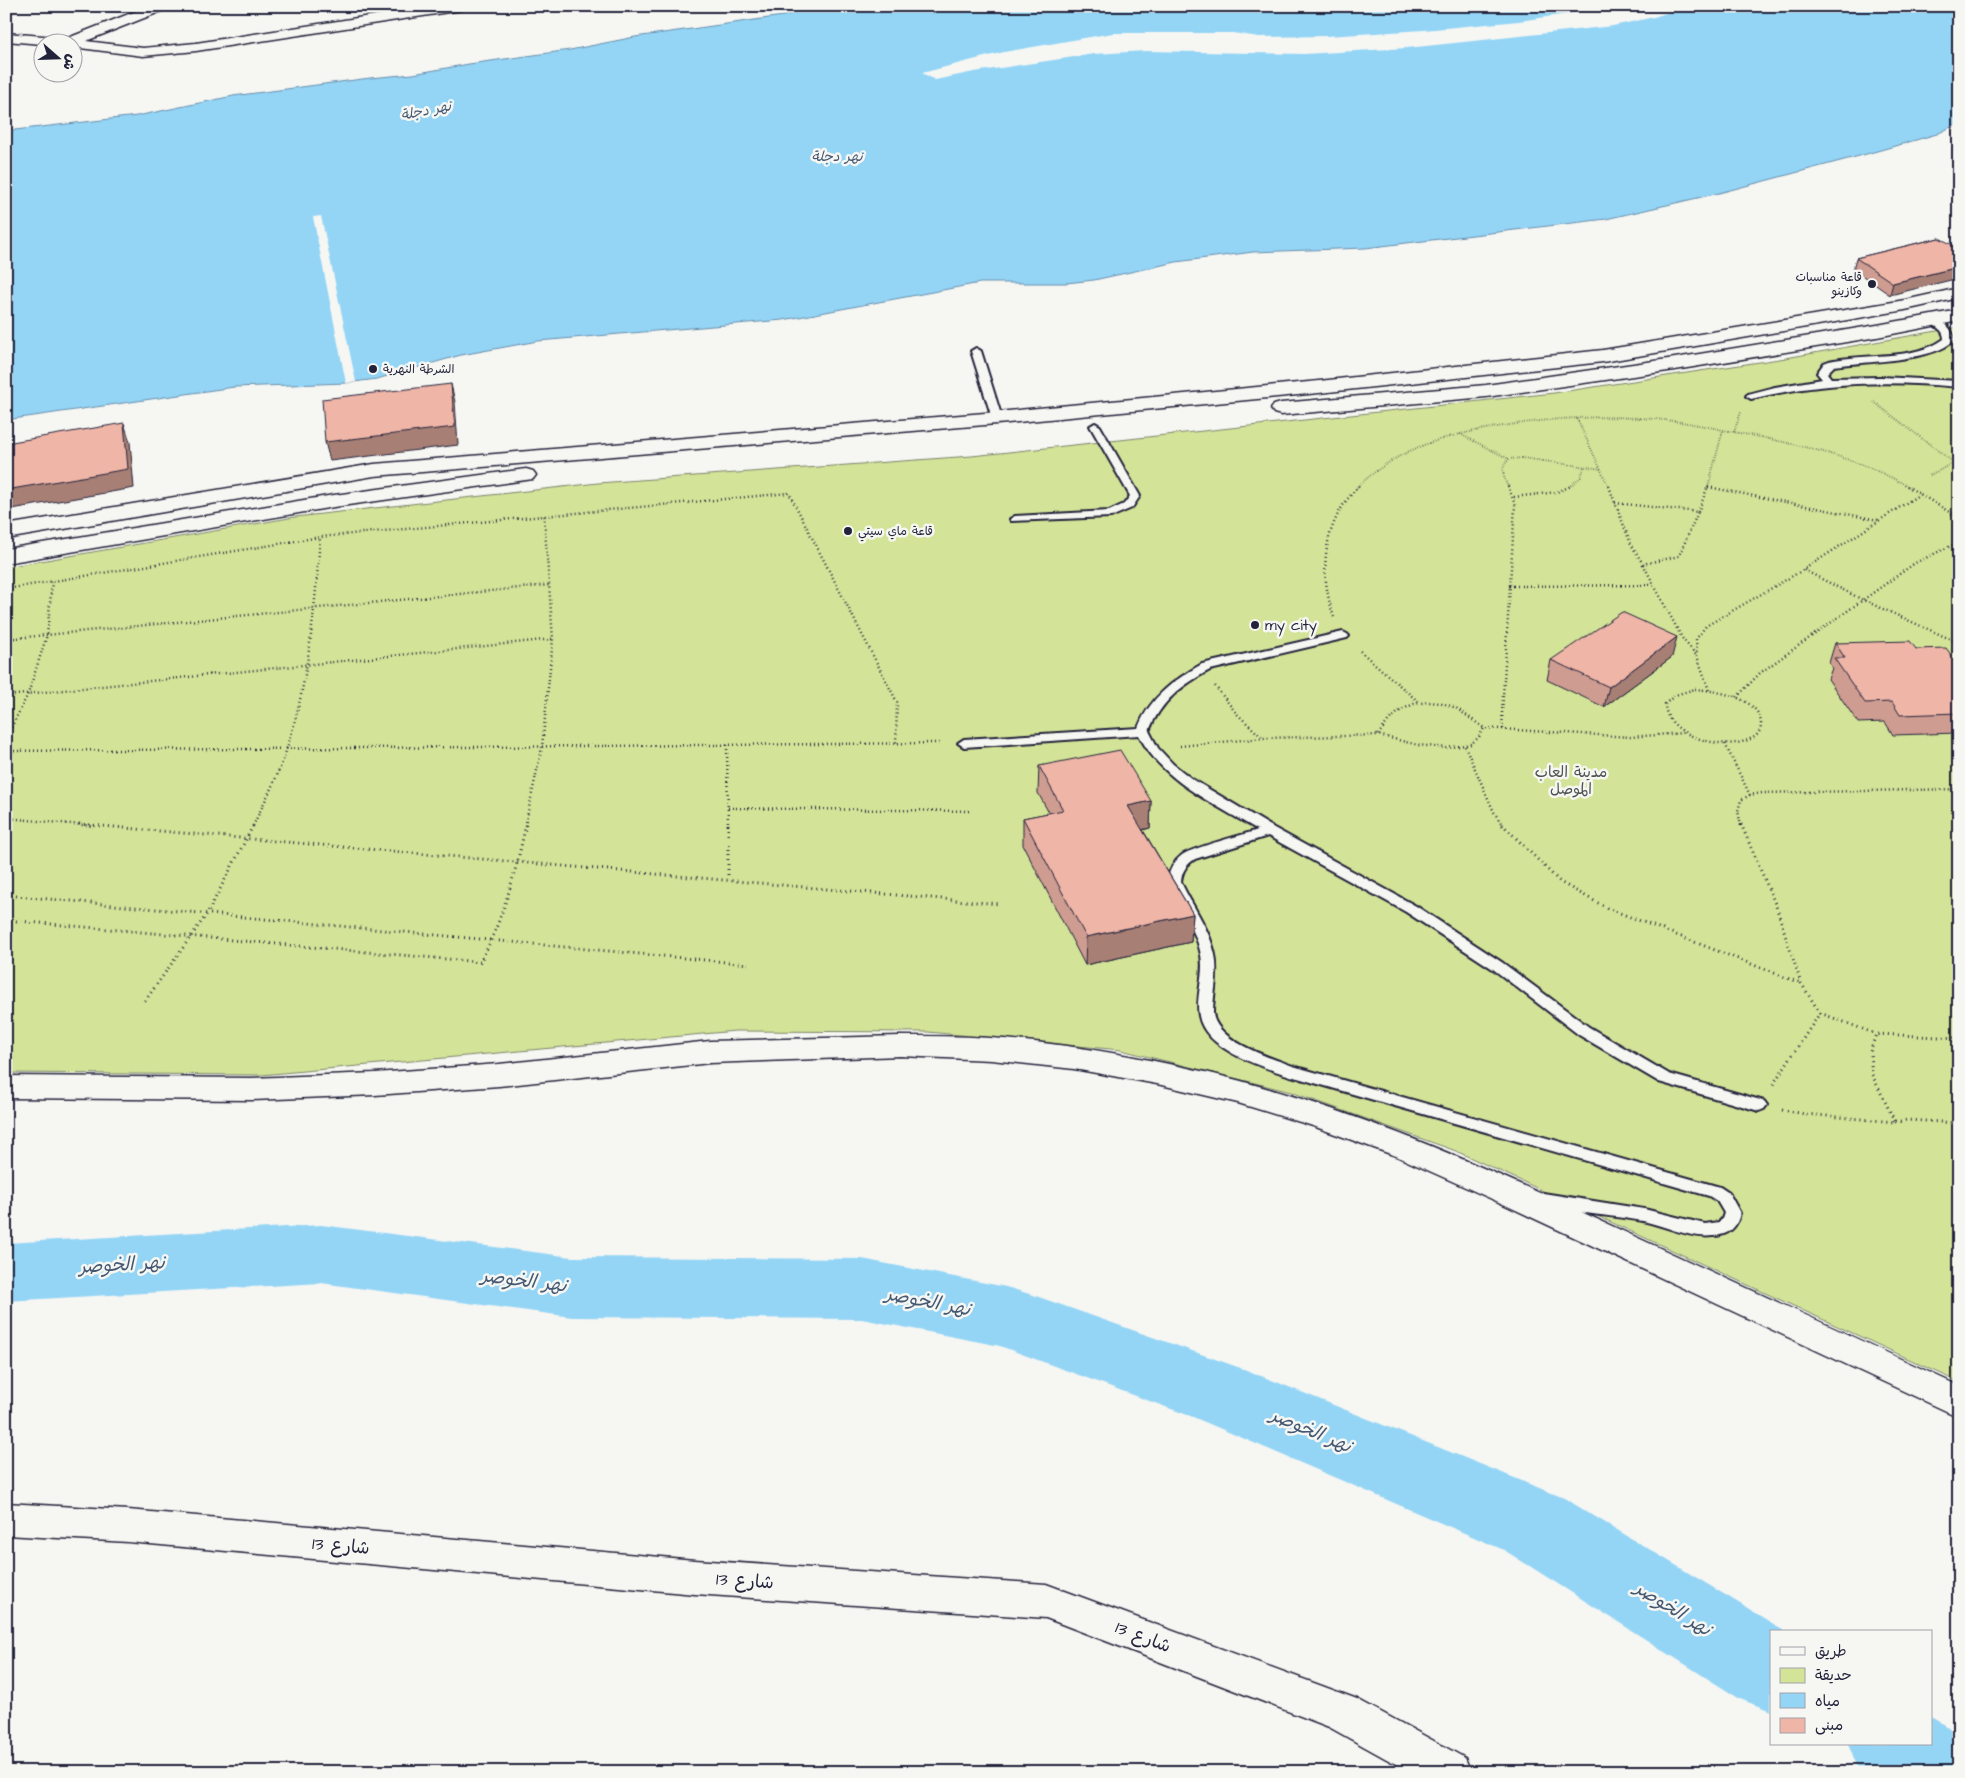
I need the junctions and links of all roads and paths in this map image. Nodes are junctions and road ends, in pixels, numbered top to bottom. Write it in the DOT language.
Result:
graph roads {
  1 [pos="162,6"];
  2 [pos="462,6"];
  3 [pos="6,37"];
  4 [pos="32,39"];
  5 [pos="82,39"];
  6 [pos="82,44"];
  7 [pos="1959,157"];
  8 [pos="1951,160"];
  9 [pos="1959,293"];
  10 [pos="1959,315"];
  11 [pos="1936,321"];
  12 [pos="976,351"];
  13 [pos="1848,382"];
  14 [pos="1830,383"];
  15 [pos="1959,384"];
  16 [pos="1320,387"];
  17 [pos="1751,396"];
  18 [pos="1334,405"];
  19 [pos="998,418"];
  20 [pos="1576,418"];
  21 [pos="1094,426"];
  22 [pos="1723,430"];
  23 [pos="1459,434"];
  24 [pos="1509,459"];
  25 [pos="1959,460"];
  26 [pos="1954,462"];
  27 [pos="1584,466"];
  28 [pos="1602,469"];
  29 [pos="1930,475"];
  30 [pos="1708,488"];
  31 [pos="1920,494"];
  32 [pos="1514,497"];
  33 [pos="1616,504"];
  34 [pos="1698,512"];
  35 [pos="544,516"];
  36 [pos="1959,518"];
  37 [pos="1015,519"];
  38 [pos="1878,520"];
  39 [pos="6,532"];
  40 [pos="320,537"];
  41 [pos="1959,542"];
  42 [pos="6,556"];
  43 [pos="1643,564"];
  44 [pos="1803,570"];
  45 [pos="52,582"];
  46 [pos="1653,584"];
  47 [pos="550,585"];
  48 [pos="1509,586"];
  49 [pos="6,589"];
  50 [pos="1863,600"];
  51 [pos="315,608"];
  52 [pos="47,635"];
  53 [pos="1343,636"];
  54 [pos="6,639"];
  55 [pos="553,639"];
  56 [pos="1959,643"];
  57 [pos="1697,656"];
  58 [pos="308,664"];
  59 [pos="1206,667"];
  60 [pos="1709,690"];
  61 [pos="28,694"];
  62 [pos="6,696"];
  63 [pos="1736,697"];
  64 [pos="1420,703"];
  65 [pos="1484,728"];
  66 [pos="1503,729"];
  67 [pos="1143,731"];
  68 [pos="1683,733"];
  69 [pos="1378,735"];
  70 [pos="6,738"];
  71 [pos="1264,738"];
  72 [pos="964,743"];
  73 [pos="896,744"];
  74 [pos="1725,744"];
  75 [pos="727,745"];
  76 [pos="542,746"];
  77 [pos="1465,746"];
  78 [pos="287,749"];
  79 [pos="1152,749"];
  80 [pos="6,751"];
  81 [pos="1959,789"];
  82 [pos="1750,794"];
  83 [pos="728,808"];
  84 [pos="972,811"];
  85 [pos="6,818"];
  86 [pos="1269,831"];
  87 [pos="248,838"];
  88 [pos="518,862"];
  89 [pos="728,879"];
  90 [pos="6,895"];
  91 [pos="1000,904"];
  92 [pos="207,914"];
  93 [pos="6,920"];
  94 [pos="191,936"];
  95 [pos="492,940"];
  96 [pos="748,964"];
  97 [pos="1801,983"];
  98 [pos="145,1001"];
  99 [pos="1820,1013"];
  100 [pos="1876,1034"];
  101 [pos="1959,1038"];
  102 [pos="6,1087"];
  103 [pos="1759,1105"];
  104 [pos="1895,1122"];
  105 [pos="1959,1123"];
  106 [pos="1514,1195"];
  107 [pos="1959,1402"];
  108 [pos="6,1519"];
  109 [pos="1450,1772"];
  1 -- 5 [label="main road"];
  2 -- 6 [label="main road"];
  3 -- 4 [label="main road"];
  7 -- 8 [label="path"];
  9 -- 16 [label="main road"];
  10 -- 11 [label="main road"];
  11 -- 14 [label="lane"];
  11 -- 18 [label="main road"];
  12 -- 19 [label="lane"];
  13 -- 14 [label="lane"];
  13 -- 15 [label="lane"];
  13 -- 26 [label="path"];
  14 -- 17 [label="lane"];
  16 -- 18 [label="main road"];
  16 -- 19 [label="main road"];
  18 -- 21 [label="main road"];
  19 -- 39 [label="main road"];
  20 -- 22 [label="path"];
  20 -- 23 [label="path"];
  20 -- 28 [label="path"];
  21 -- 37 [label="lane"];
  21 -- 42 [label="main road"];
  22 -- 30 [label="path"];
  22 -- 31 [label="path"];
  23 -- 24 [label="path"];
  23 -- 53 [label="path"];
  24 -- 27 [label="path"];
  24 -- 32 [label="path"];
  25 -- 26 [label="path"];
  26 -- 29 [label="path"];
  27 -- 28 [label="path"];
  27 -- 32 [label="path"];
  28 -- 33 [label="path"];
  30 -- 34 [label="path"];
  30 -- 38 [label="path"];
  31 -- 36 [label="path"];
  31 -- 38 [label="path"];
  32 -- 48 [label="path"];
  33 -- 34 [label="path"];
  33 -- 43 [label="path"];
  34 -- 43 [label="path"];
  35 -- 40 [label="path"];
  35 -- 47 [label="path"];
  35 -- 73 [label="path"];
  38 -- 44 [label="path"];
  40 -- 45 [label="path"];
  40 -- 51 [label="path"];
  41 -- 50 [label="path"];
  43 -- 46 [label="path"];
  44 -- 50 [label="path"];
  44 -- 57 [label="path"];
  45 -- 49 [label="path"];
  45 -- 52 [label="path"];
  46 -- 48 [label="path"];
  46 -- 57 [label="path"];
  47 -- 51 [label="path"];
  47 -- 55 [label="path"];
  48 -- 66 [label="path"];
  50 -- 56 [label="path"];
  50 -- 63 [label="path"];
  51 -- 52 [label="path"];
  51 -- 58 [label="path"];
  52 -- 54 [label="path"];
  52 -- 61 [label="path"];
  53 -- 59 [label="lane"];
  53 -- 64 [label="path"];
  55 -- 58 [label="path"];
  55 -- 76 [label="path"];
  57 -- 60 [label="path"];
  58 -- 61 [label="path"];
  58 -- 78 [label="path"];
  59 -- 67 [label="lane"];
  59 -- 71 [label="path"];
  60 -- 63 [label="path"];
  60 -- 68 [label="path"];
  61 -- 62 [label="path"];
  61 -- 70 [label="path"];
  63 -- 74 [label="path"];
  64 -- 65 [label="path"];
  64 -- 69 [label="path"];
  65 -- 66 [label="path"];
  65 -- 77 [label="path"];
  66 -- 68 [label="path"];
  67 -- 72 [label="lane"];
  67 -- 79 [label="lane"];
  68 -- 74 [label="path"];
  69 -- 71 [label="path"];
  69 -- 77 [label="path"];
  71 -- 79 [label="path"];
  72 -- 73 [label="path"];
  73 -- 75 [label="path"];
  74 -- 82 [label="path"];
  75 -- 76 [label="path"];
  75 -- 83 [label="path"];
  76 -- 78 [label="path"];
  76 -- 88 [label="path"];
  77 -- 97 [label="path"];
  78 -- 80 [label="path"];
  78 -- 87 [label="path"];
  79 -- 86 [label="lane"];
  81 -- 82 [label="path"];
  82 -- 97 [label="path"];
  83 -- 84 [label="path"];
  83 -- 89 [label="path"];
  85 -- 87 [label="path"];
  86 -- 103 [label="lane"];
  86 -- 106 [label="lane"];
  87 -- 88 [label="path"];
  87 -- 92 [label="path"];
  88 -- 89 [label="path"];
  88 -- 95 [label="path"];
  89 -- 91 [label="path"];
  90 -- 92 [label="path"];
  92 -- 94 [label="path"];
  92 -- 95 [label="path"];
  93 -- 94 [label="path"];
  94 -- 95 [label="path"];
  94 -- 98 [label="path"];
  95 -- 96 [label="path"];
  97 -- 99 [label="path"];
  99 -- 100 [label="path"];
  99 -- 103 [label="path"];
  100 -- 101 [label="path"];
  100 -- 104 [label="path"];
  102 -- 106 [label="main road"];
  103 -- 104 [label="path"];
  104 -- 105 [label="path"];
  106 -- 107 [label="main road"];
  108 -- 109 [label="main road, شارع 13"];
}
